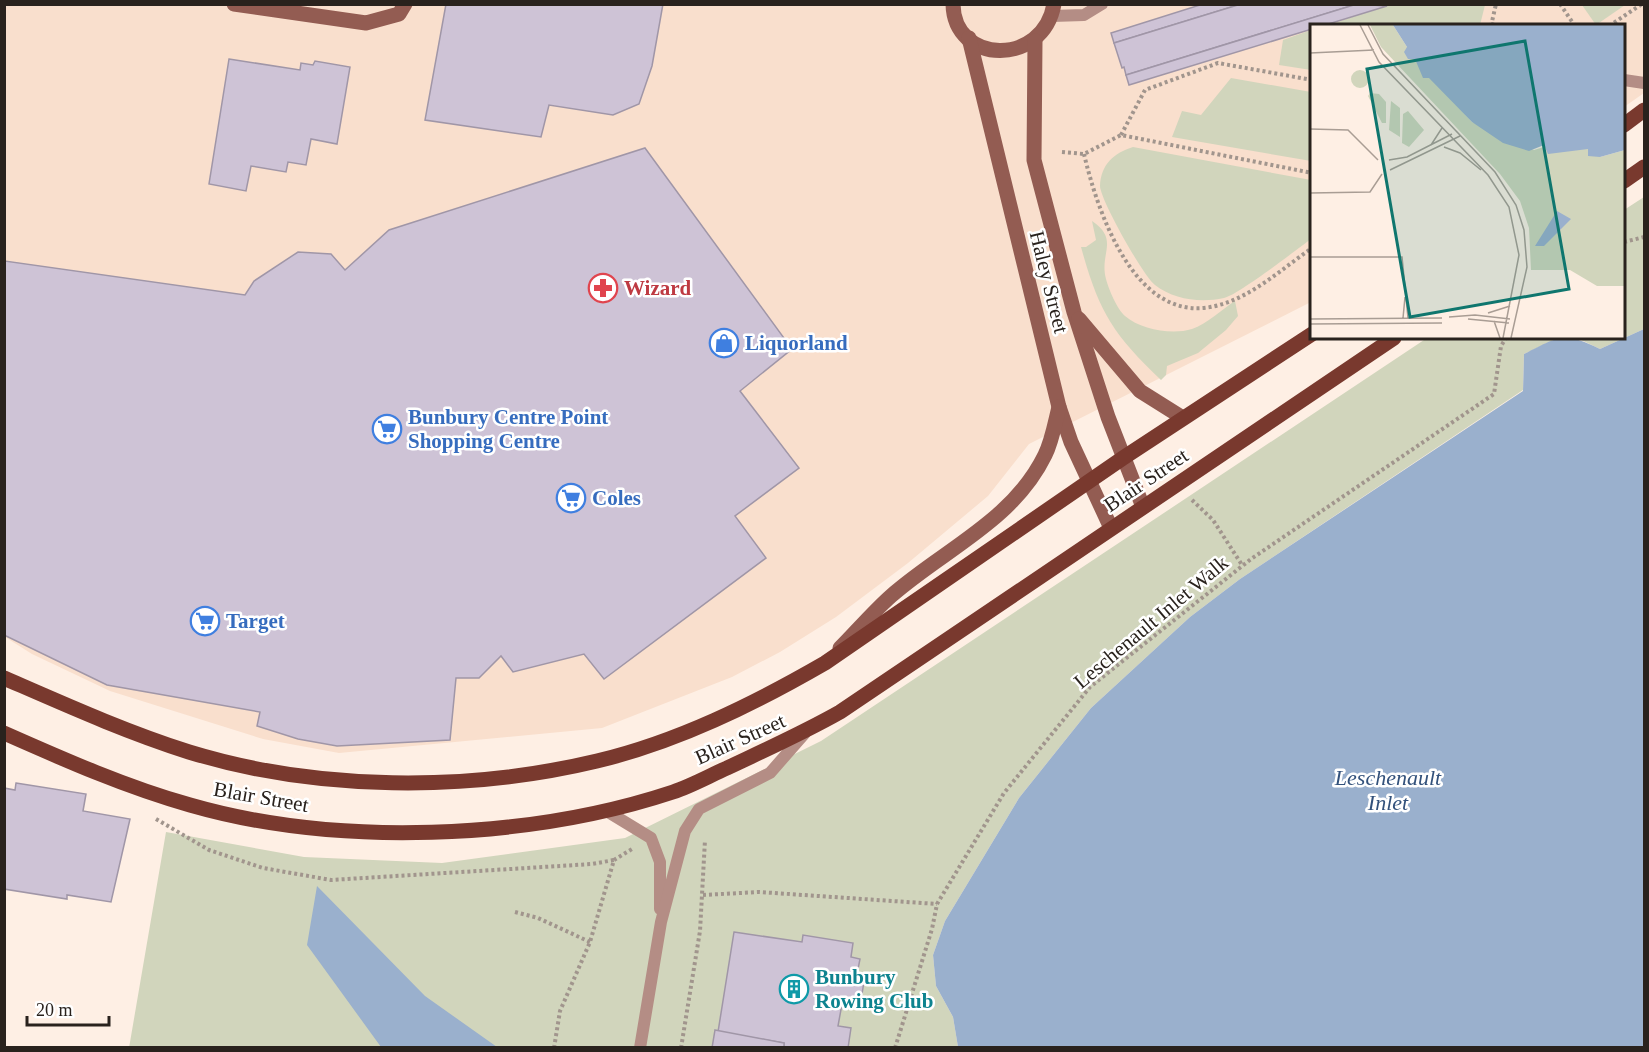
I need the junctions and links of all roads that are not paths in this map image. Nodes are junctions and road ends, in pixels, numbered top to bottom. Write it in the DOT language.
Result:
graph roads {
  1 [pos="234,4"];
  2 [pos="405,4"];
  3 [pos="953,4"];
  4 [pos="1102,4"];
  5 [pos="1053,10"];
  6 [pos="969,38"];
  7 [pos="1035,41"];
  8 [pos="1625,80"];
  9 [pos="1644,83"];
  10 [pos="1644,110"];
  11 [pos="1625,123"];
  12 [pos="1644,167"];
  13 [pos="1625,181"];
  14 [pos="1074,312"];
  15 [pos="1310,335"];
  16 [pos="1393,339"];
  17 [pos="1059,407"];
  18 [pos="1183,418"];
  19 [pos="1123,458"];
  20 [pos="1089,481"];
  21 [pos="1143,507"];
  22 [pos="1112,528"];
  23 [pos="825,663"];
  24 [pos="4,678"];
  25 [pos="805,732"];
  26 [pos="4,733"];
  27 [pos="605,810"];
  28 [pos="661,922"];
  29 [pos="640,1047"];
  1 -- 2 [label="street"];
  3 -- 6 [label="street, Haley Street"];
  4 -- 5 [label="lane"];
  5 -- 7 [label="street"];
  6 -- 7 [label="street"];
  6 -- 17 [label="street, Haley Street"];
  7 -- 14 [label="street, Haley Street"];
  8 -- 9 [label="lane"];
  10 -- 11 [label="main road"];
  12 -- 13 [label="main road"];
  14 -- 18 [label="street"];
  14 -- 19 [label="street, Haley Street"];
  15 -- 18 [label="main road, Blair Street"];
  16 -- 21 [label="main road, Blair Street"];
  17 -- 20 [label="street, Haley Street"];
  17 -- 23 [label="street"];
  18 -- 19 [label="main road, Blair Street"];
  19 -- 20 [label="main road, Blair Street"];
  19 -- 21 [label="street, Haley Street"];
  20 -- 22 [label="street, Haley Street"];
  20 -- 23 [label="main road, Blair Street"];
  21 -- 22 [label="main road, Blair Street"];
  22 -- 25 [label="main road, Blair Street"];
  23 -- 24 [label="main road, Blair Street"];
  25 -- 27 [label="main road, Blair Street"];
  25 -- 28 [label="lane"];
  26 -- 27 [label="main road, Blair Street"];
  27 -- 28 [label="lane"];
  28 -- 29 [label="lane"];
}
